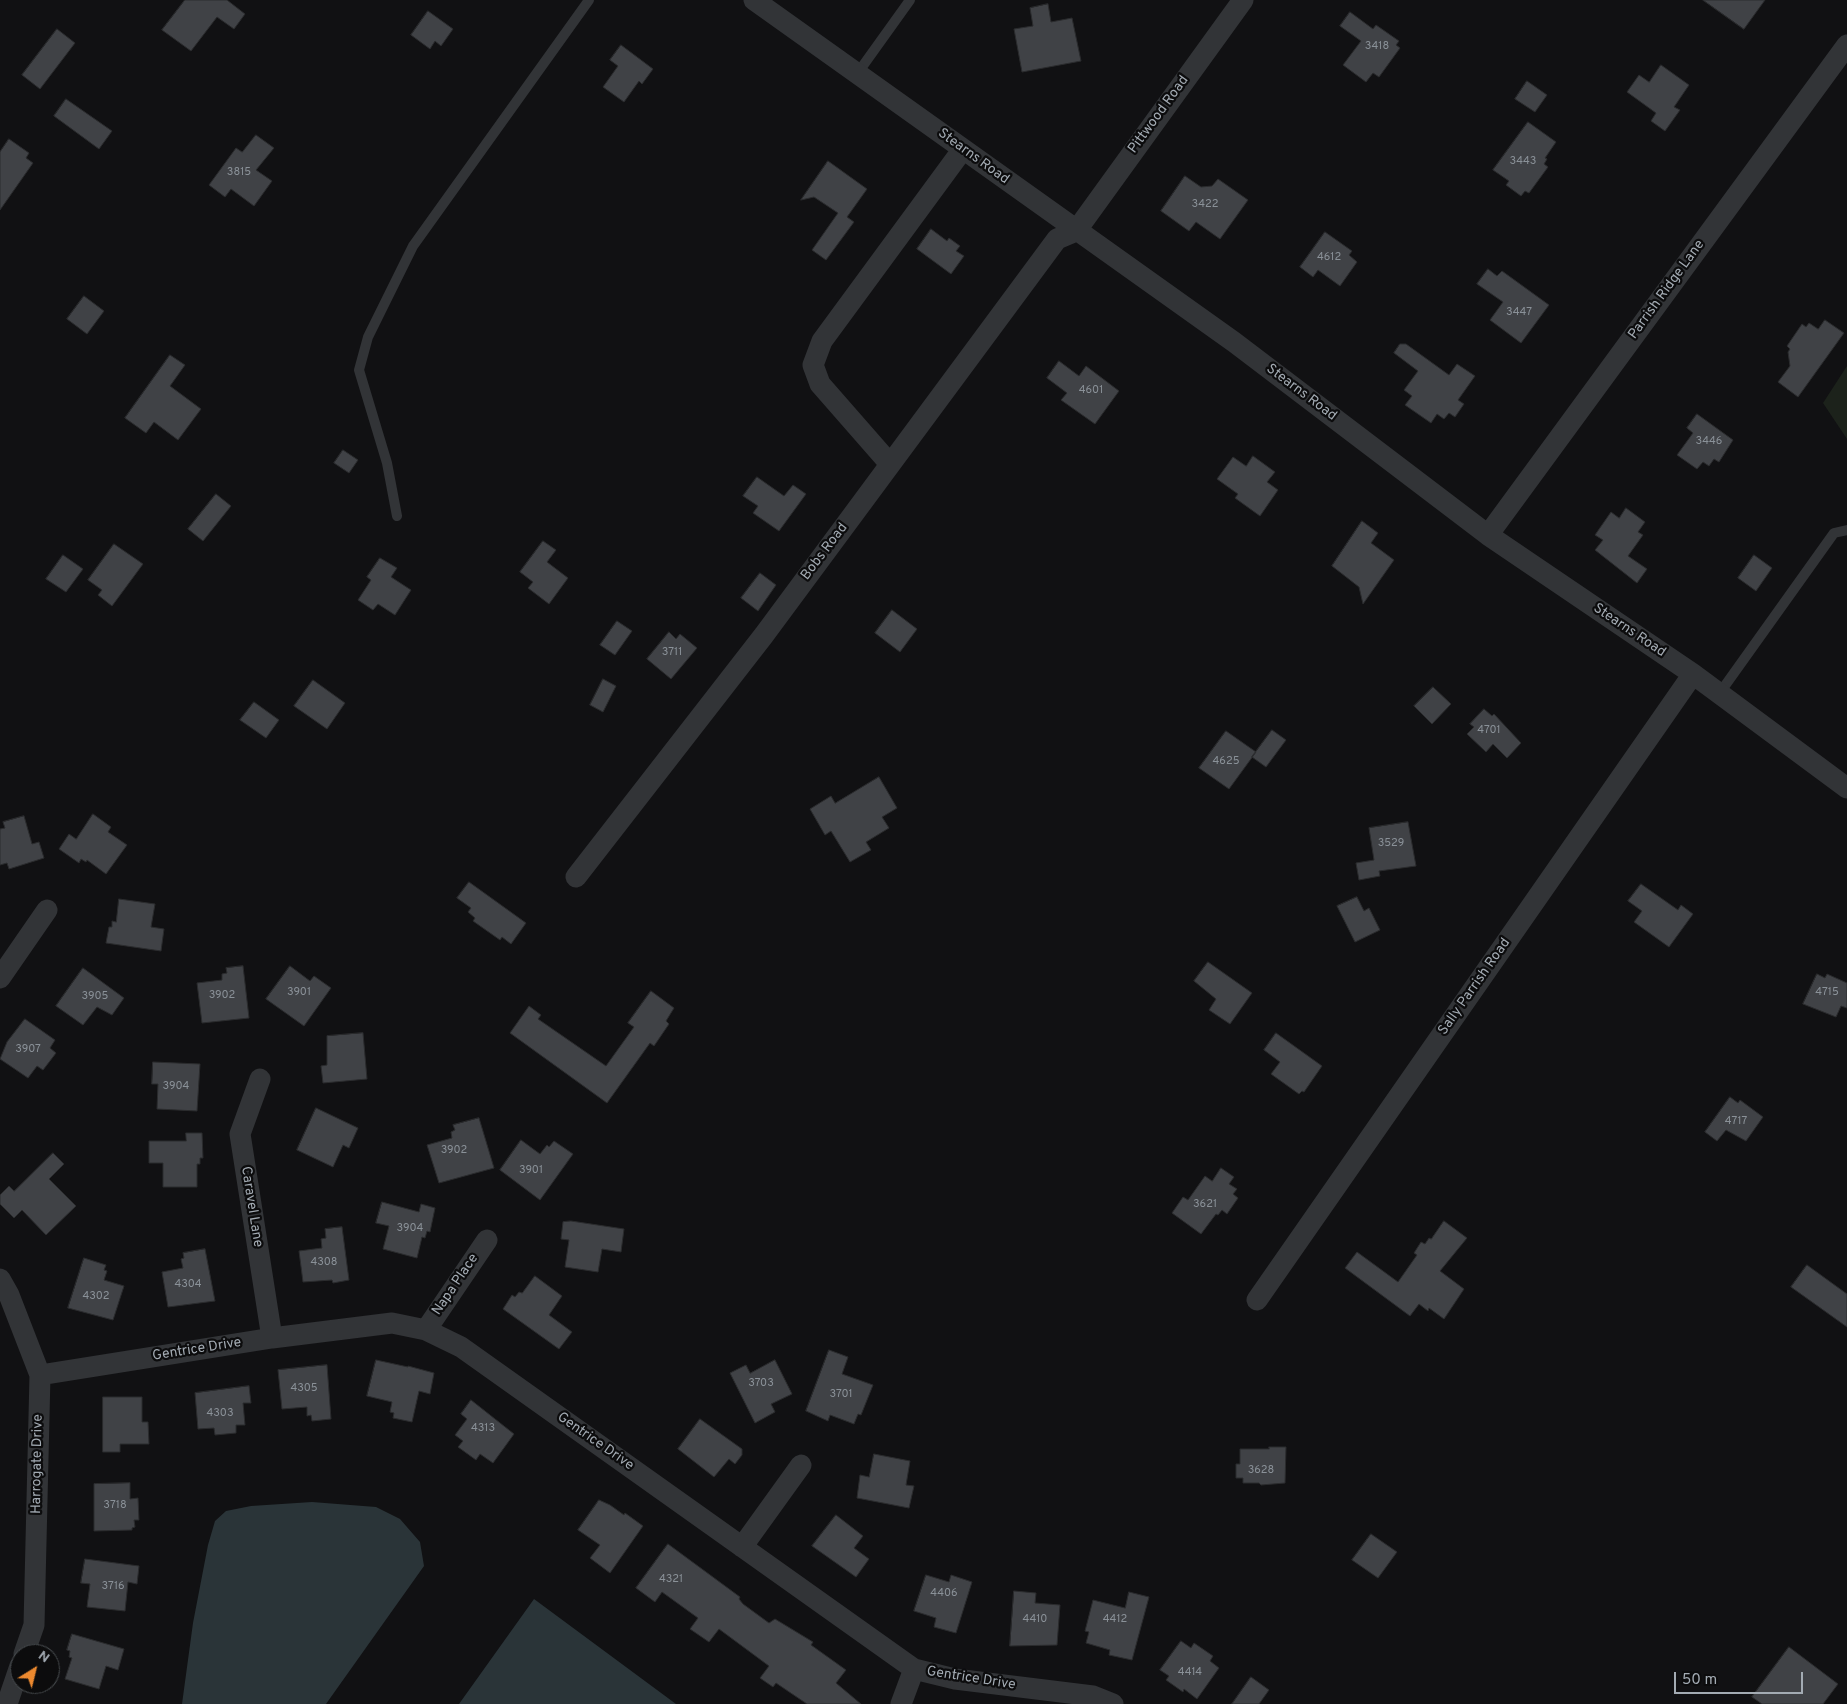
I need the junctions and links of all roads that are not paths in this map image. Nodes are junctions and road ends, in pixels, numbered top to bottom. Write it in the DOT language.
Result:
graph roads {
  1 [pos="589,0"];
  2 [pos="754,0"];
  3 [pos="910,0"];
  4 [pos="1243,0"];
  5 [pos="1847,45"];
  6 [pos="857,74"];
  7 [pos="963,150"];
  8 [pos="1076,231"];
  9 [pos="890,464"];
  10 [pos="397,516"];
  11 [pos="1847,530"];
  12 [pos="1488,535"];
  13 [pos="1693,674"];
  14 [pos="1719,694"];
  15 [pos="1847,788"];
  16 [pos="576,877"];
  17 [pos="47,910"];
  18 [pos="0,978"];
  19 [pos="260,1079"];
  20 [pos="487,1240"];
  21 [pos="0,1279"];
  22 [pos="1257,1300"];
  23 [pos="426,1330"];
  24 [pos="272,1338"];
  25 [pos="40,1375"];
  26 [pos="801,1465"];
  27 [pos="742,1547"];
  28 [pos="27,1644"];
  29 [pos="914,1669"];
  30 [pos="901,1704"];
  31 [pos="1113,1704"];
  1 -- 10 [label="lane"];
  2 -- 6 [label="street, Stearns Road"];
  3 -- 6 [label="lane"];
  4 -- 8 [label="street, Pittwood Road"];
  5 -- 12 [label="street, Parrish Ridge Lane"];
  6 -- 7 [label="street, Stearns Road"];
  7 -- 8 [label="street, Stearns Road"];
  7 -- 9 [label="street"];
  8 -- 9 [label="street, Bobs Road"];
  8 -- 12 [label="street, Stearns Road"];
  9 -- 16 [label="street, Bobs Road"];
  11 -- 14 [label="lane"];
  12 -- 13 [label="street, Stearns Road"];
  13 -- 14 [label="street, Stearns Road"];
  13 -- 22 [label="street, Sally Parrish Road"];
  14 -- 15 [label="street, Stearns Road"];
  17 -- 18 [label="street"];
  19 -- 24 [label="street, Caravel Lane"];
  20 -- 23 [label="street, Napa Place"];
  21 -- 25 [label="street, Harrogate Drive"];
  23 -- 24 [label="street, Gentrice Drive"];
  23 -- 27 [label="street, Gentrice Drive"];
  24 -- 25 [label="street, Gentrice Drive"];
  25 -- 28 [label="street, Harrogate Drive"];
  26 -- 27 [label="street"];
  27 -- 29 [label="street, Gentrice Drive"];
  29 -- 30 [label="street"];
  29 -- 31 [label="street, Gentrice Drive"];
}
